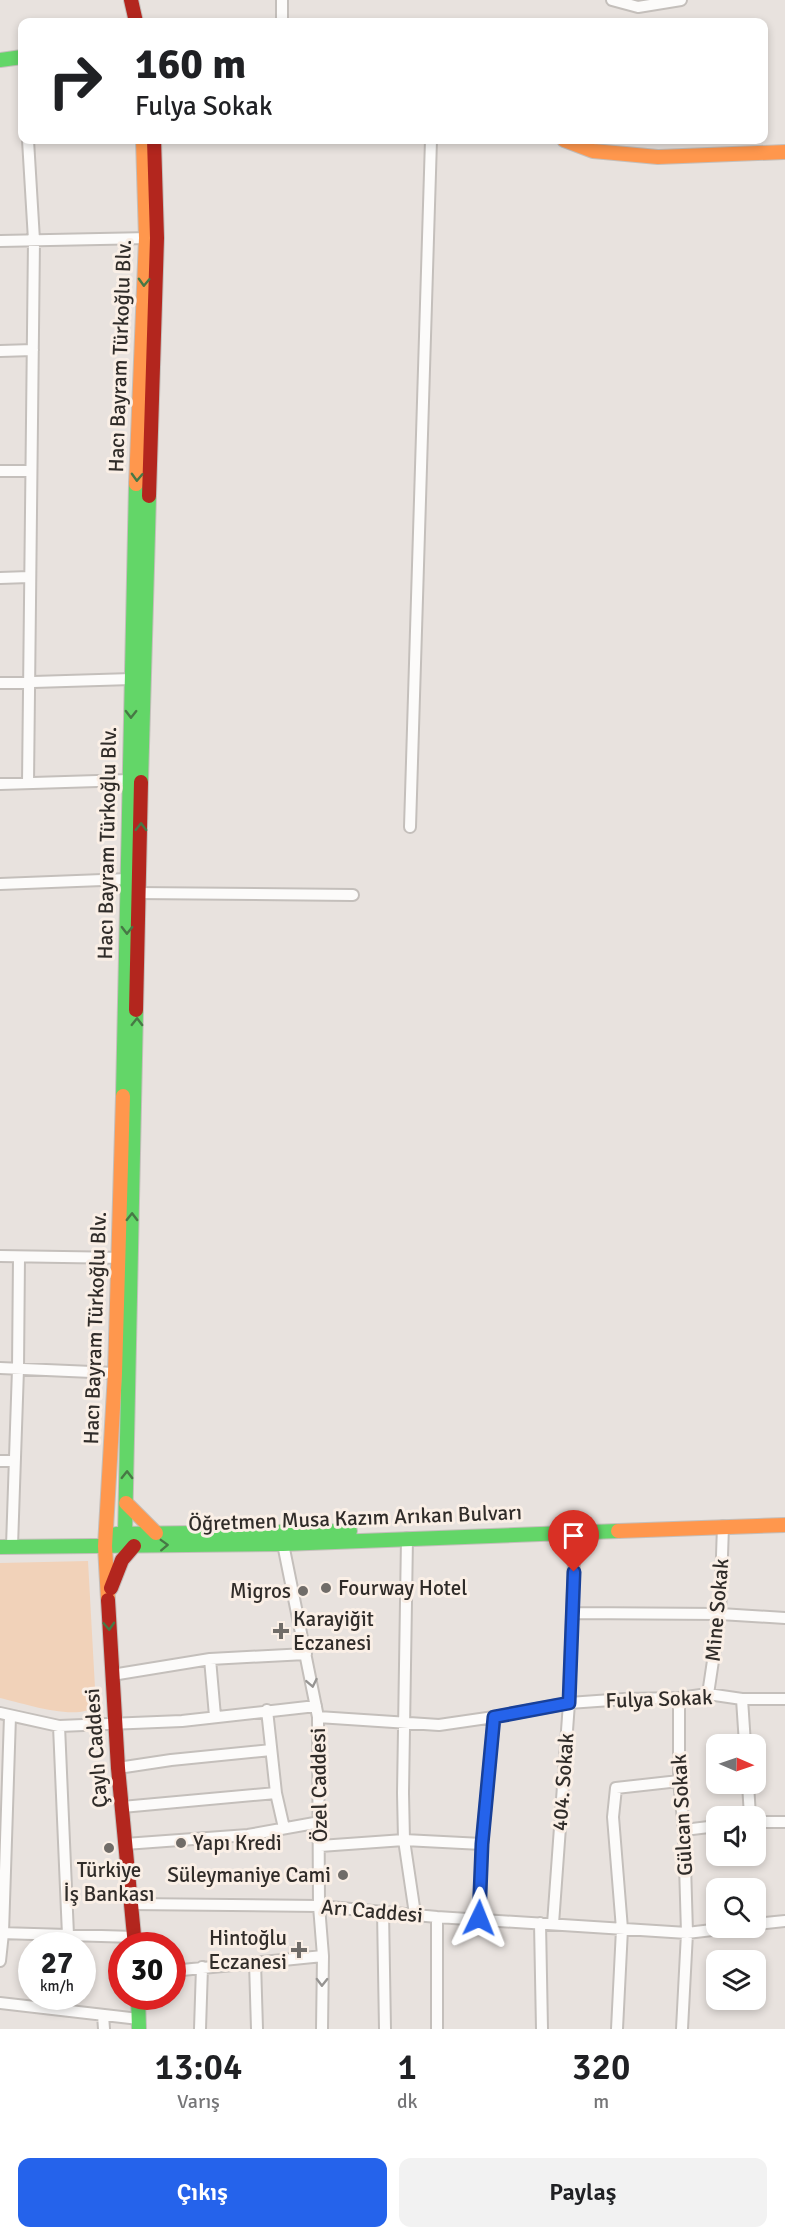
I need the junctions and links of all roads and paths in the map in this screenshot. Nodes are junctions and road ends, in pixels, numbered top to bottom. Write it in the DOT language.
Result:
graph roads {
  1 [pos="131,0"];
  2 [pos="137,0"];
  3 [pos="282,0"];
  4 [pos="612,0"];
  5 [pos="681,0"];
  6 [pos="135,18"];
  7 [pos="141,18"];
  8 [pos="282,18"];
  9 [pos="18,58"];
  10 [pos="0,60"];
  11 [pos="28,144"];
  12 [pos="143,144"];
  13 [pos="154,144"];
  14 [pos="159,144"];
  15 [pos="430,144"];
  16 [pos="575,144"];
  17 [pos="785,152"];
  18 [pos="155,174"];
  19 [pos="151,238"];
  20 [pos="34,240"];
  21 [pos="0,241"];
  22 [pos="33,350"];
  23 [pos="0,351"];
  24 [pos="0,471"];
  25 [pos="30,471"];
  26 [pos="29,577"];
  27 [pos="0,578"];
  28 [pos="132,679"];
  29 [pos="0,683"];
  30 [pos="30,683"];
  31 [pos="130,780"];
  32 [pos="28,783"];
  33 [pos="0,784"];
  34 [pos="410,827"];
  35 [pos="0,884"];
  36 [pos="131,889"];
  37 [pos="353,895"];
  38 [pos="0,1256"];
  39 [pos="19,1257"];
  40 [pos="125,1258"];
  41 [pos="0,1368"];
  42 [pos="18,1369"];
  43 [pos="115,1373"];
  44 [pos="0,1461"];
  45 [pos="13,1461"];
  46 [pos="126,1503"];
  47 [pos="785,1515"];
  48 [pos="723,1522"];
  49 [pos="785,1525"];
  50 [pos="575,1532"];
  51 [pos="156,1533"];
  52 [pos="125,1534"];
  53 [pos="283,1537"];
  54 [pos="407,1539"];
  55 [pos="106,1540"];
  56 [pos="6,1546"];
  57 [pos="134,1546"];
  58 [pos="108,1597"];
  59 [pos="574,1613"];
  60 [pos="720,1614"];
  61 [pos="785,1618"];
  62 [pos="306,1654"];
  63 [pos="210,1659"];
  64 [pos="112,1675"];
  65 [pos="708,1694"];
  66 [pos="679,1698"];
  67 [pos="742,1699"];
  68 [pos="785,1699"];
  69 [pos="569,1703"];
  70 [pos="267,1710"];
  71 [pos="317,1711"];
  72 [pos="5,1715"];
  73 [pos="214,1716"];
  74 [pos="494,1717"];
  75 [pos="405,1722"];
  76 [pos="115,1724"];
  77 [pos="59,1726"];
  78 [pos="744,1734"];
  79 [pos="271,1750"];
  80 [pos="118,1768"];
  81 [pos="679,1781"];
  82 [pos="276,1793"];
  83 [pos="122,1807"];
  84 [pos="320,1822"];
  85 [pos="766,1822"];
  86 [pos="785,1822"];
  87 [pos="706,1827"];
  88 [pos="284,1828"];
  89 [pos="684,1830"];
  90 [pos="404,1840"];
  91 [pos="482,1844"];
  92 [pos="125,1845"];
  93 [pos="320,1846"];
  94 [pos="130,1904"];
  95 [pos="319,1906"];
  96 [pos="383,1911"];
  97 [pos="415,1914"];
  98 [pos="437,1917"];
  99 [pos="479,1918"];
  100 [pos="785,1921"];
  101 [pos="540,1923"];
  102 [pos="766,1923"];
  103 [pos="553,1924"];
  104 [pos="622,1929"];
  105 [pos="706,1931"];
  106 [pos="68,1932"];
  107 [pos="134,1932"];
  108 [pos="2,1933"];
  109 [pos="18,1933"];
  110 [pos="687,1933"];
  111 [pos="323,1956"];
  112 [pos="0,1961"];
  113 [pos="255,1962"];
  114 [pos="202,1967"];
  115 [pos="186,1969"];
  116 [pos="0,2003"];
  117 [pos="104,2015"];
  118 [pos="139,2024"];
  119 [pos="104,2029"];
  120 [pos="200,2029"];
  121 [pos="257,2029"];
  122 [pos="322,2029"];
  123 [pos="385,2029"];
  124 [pos="437,2029"];
  125 [pos="542,2029"];
  126 [pos="617,2029"];
  127 [pos="682,2029"];
  1 -- 6 [label="street"];
  2 -- 7 [label="street"];
  3 -- 8 [label="street"];
  4 -- 5 [label="street"];
  9 -- 10 [label="street"];
  11 -- 20 [label="street"];
  12 -- 19 [label="street, Hacı Bayram Türkoğlu Blv."];
  13 -- 18 [label="street, Hacı Bayram Türkoğlu Blv."];
  14 -- 18 [label="street"];
  15 -- 34 [label="street"];
  16 -- 17 [label="street"];
  18 -- 19 [label="street, Hacı Bayram Türkoğlu Blv."];
  19 -- 20 [label="street"];
  19 -- 28 [label="street, Hacı Bayram Türkoğlu Blv., one-way"];
  36 -- 19 [label="street, Hacı Bayram Türkoğlu Blv., one-way"];
  20 -- 21 [label="street"];
  20 -- 22 [label="street"];
  22 -- 23 [label="street"];
  22 -- 25 [label="street"];
  24 -- 25 [label="street"];
  25 -- 26 [label="street"];
  26 -- 27 [label="street"];
  26 -- 30 [label="street"];
  28 -- 30 [label="street"];
  28 -- 31 [label="street, Hacı Bayram Türkoğlu Blv., one-way"];
  29 -- 30 [label="street"];
  30 -- 32 [label="street"];
  31 -- 32 [label="street"];
  31 -- 36 [label="street, Hacı Bayram Türkoğlu Blv."];
  32 -- 33 [label="street"];
  35 -- 36 [label="street"];
  36 -- 37 [label="street"];
  36 -- 40 [label="street, Hacı Bayram Türkoğlu Blv."];
  38 -- 39 [label="street"];
  39 -- 40 [label="street"];
  39 -- 42 [label="street"];
  40 -- 43 [label="street, Hacı Bayram Türkoğlu Blv."];
  46 -- 40 [label="street, Hacı Bayram Türkoğlu Blv., one-way"];
  41 -- 42 [label="street"];
  42 -- 43 [label="street"];
  42 -- 45 [label="street"];
  43 -- 55 [label="street, Hacı Bayram Türkoğlu Blv."];
  44 -- 45 [label="street"];
  45 -- 56 [label="street"];
  46 -- 51 [label="street"];
  46 -- 52 [label="street, Hacı Bayram Türkoğlu Blv."];
  47 -- 48 [label="street, Öğretmen Musa Kazım Arıkan Bulvarı"];
  48 -- 49 [label="street, Öğretmen Musa Kazım Arıkan Bulvarı"];
  48 -- 50 [label="street, Öğretmen Musa Kazım Arıkan Bulvarı"];
  48 -- 53 [label="street, Öğretmen Musa Kazım Arıkan Bulvarı"];
  48 -- 60 [label="street, Mine Sokak"];
  50 -- 54 [label="street, Öğretmen Musa Kazım Arıkan Bulvarı"];
  50 -- 59 [label="street, 404. Sokak"];
  51 -- 52 [label="street, Öğretmen Musa Kazım Arıkan Bulvarı"];
  51 -- 53 [label="street, Öğretmen Musa Kazım Arıkan Bulvarı"];
  52 -- 55 [label="street, Öğretmen Musa Kazım Arıkan Bulvarı"];
  53 -- 54 [label="street, Öğretmen Musa Kazım Arıkan Bulvarı"];
  57 -- 53 [label="street, Öğretmen Musa Kazım Arıkan Bulvarı, one-way"];
  53 -- 62 [label="street, Özel Caddesi"];
  54 -- 75 [label="street"];
  55 -- 56 [label="street"];
  55 -- 57 [label="street, Öğretmen Musa Kazım Arıkan Bulvarı"];
  55 -- 58 [label="street, Çaylı Caddesi"];
  57 -- 58 [label="street"];
  58 -- 64 [label="street, Çaylı Caddesi, one-way"];
  59 -- 60 [label="street"];
  59 -- 69 [label="street, 404. Sokak"];
  60 -- 61 [label="street"];
  60 -- 65 [label="street, Mine Sokak"];
  62 -- 63 [label="street"];
  62 -- 71 [label="street, Özel Caddesi, one-way"];
  63 -- 64 [label="street"];
  63 -- 73 [label="street"];
  64 -- 76 [label="street, Çaylı Caddesi"];
  65 -- 66 [label="street, Fulya Sokak"];
  65 -- 67 [label="street, Fulya Sokak"];
  66 -- 69 [label="street, Fulya Sokak"];
  66 -- 81 [label="street, Gülcan Sokak"];
  67 -- 68 [label="street, Fulya Sokak"];
  67 -- 78 [label="street"];
  69 -- 74 [label="street, Fulya Sokak"];
  69 -- 103 [label="street, 404. Sokak"];
  70 -- 71 [label="street, Fulya Sokak"];
  70 -- 73 [label="street, Fulya Sokak"];
  70 -- 79 [label="street"];
  71 -- 75 [label="street, Fulya Sokak"];
  71 -- 84 [label="street, Özel Caddesi"];
  72 -- 77 [label="street, Fulya Sokak"];
  72 -- 108 [label="street"];
  73 -- 76 [label="street, Fulya Sokak"];
  74 -- 75 [label="street, Fulya Sokak"];
  74 -- 91 [label="street"];
  75 -- 90 [label="street"];
  76 -- 77 [label="street, Fulya Sokak"];
  76 -- 80 [label="street, Çaylı Caddesi"];
  77 -- 106 [label="street"];
  79 -- 80 [label="street"];
  79 -- 82 [label="street"];
  80 -- 83 [label="street, Çaylı Caddesi"];
  81 -- 89 [label="street, Gülcan Sokak"];
  81 -- 104 [label="street"];
  82 -- 83 [label="street"];
  82 -- 88 [label="street"];
  83 -- 92 [label="street, Çaylı Caddesi"];
  84 -- 88 [label="street"];
  84 -- 93 [label="street, Özel Caddesi"];
  85 -- 86 [label="street"];
  87 -- 89 [label="street"];
  88 -- 92 [label="street"];
  89 -- 110 [label="street, Gülcan Sokak"];
  90 -- 91 [label="street"];
  90 -- 93 [label="street"];
  90 -- 97 [label="street"];
  91 -- 99 [label="street"];
  92 -- 94 [label="street, Çaylı Caddesi"];
  93 -- 95 [label="street, Özel Caddesi"];
  94 -- 95 [label="street, Arı Caddesi"];
  94 -- 107 [label="street, Çaylı Caddesi"];
  95 -- 96 [label="street, Arı Caddesi"];
  95 -- 111 [label="street, Özel Caddesi"];
  96 -- 97 [label="street, Arı Caddesi"];
  96 -- 123 [label="street"];
  97 -- 98 [label="street, Arı Caddesi"];
  98 -- 99 [label="street, Arı Caddesi"];
  98 -- 124 [label="street"];
  99 -- 101 [label="street, Arı Caddesi"];
  100 -- 102 [label="street"];
  101 -- 103 [label="street, Arı Caddesi"];
  101 -- 125 [label="street"];
  103 -- 104 [label="street, Arı Caddesi"];
  104 -- 110 [label="street, Arı Caddesi"];
  104 -- 126 [label="street"];
  105 -- 110 [label="street, Arı Caddesi"];
  108 -- 109 [label="street"];
  108 -- 112 [label="street"];
  110 -- 127 [label="street, Gülcan Sokak"];
  111 -- 113 [label="street"];
  111 -- 122 [label="street, Özel Caddesi, one-way"];
  113 -- 114 [label="street"];
  113 -- 121 [label="street"];
  114 -- 115 [label="street"];
  114 -- 120 [label="street"];
  116 -- 117 [label="street"];
  117 -- 118 [label="street"];
  117 -- 119 [label="street"];
}
